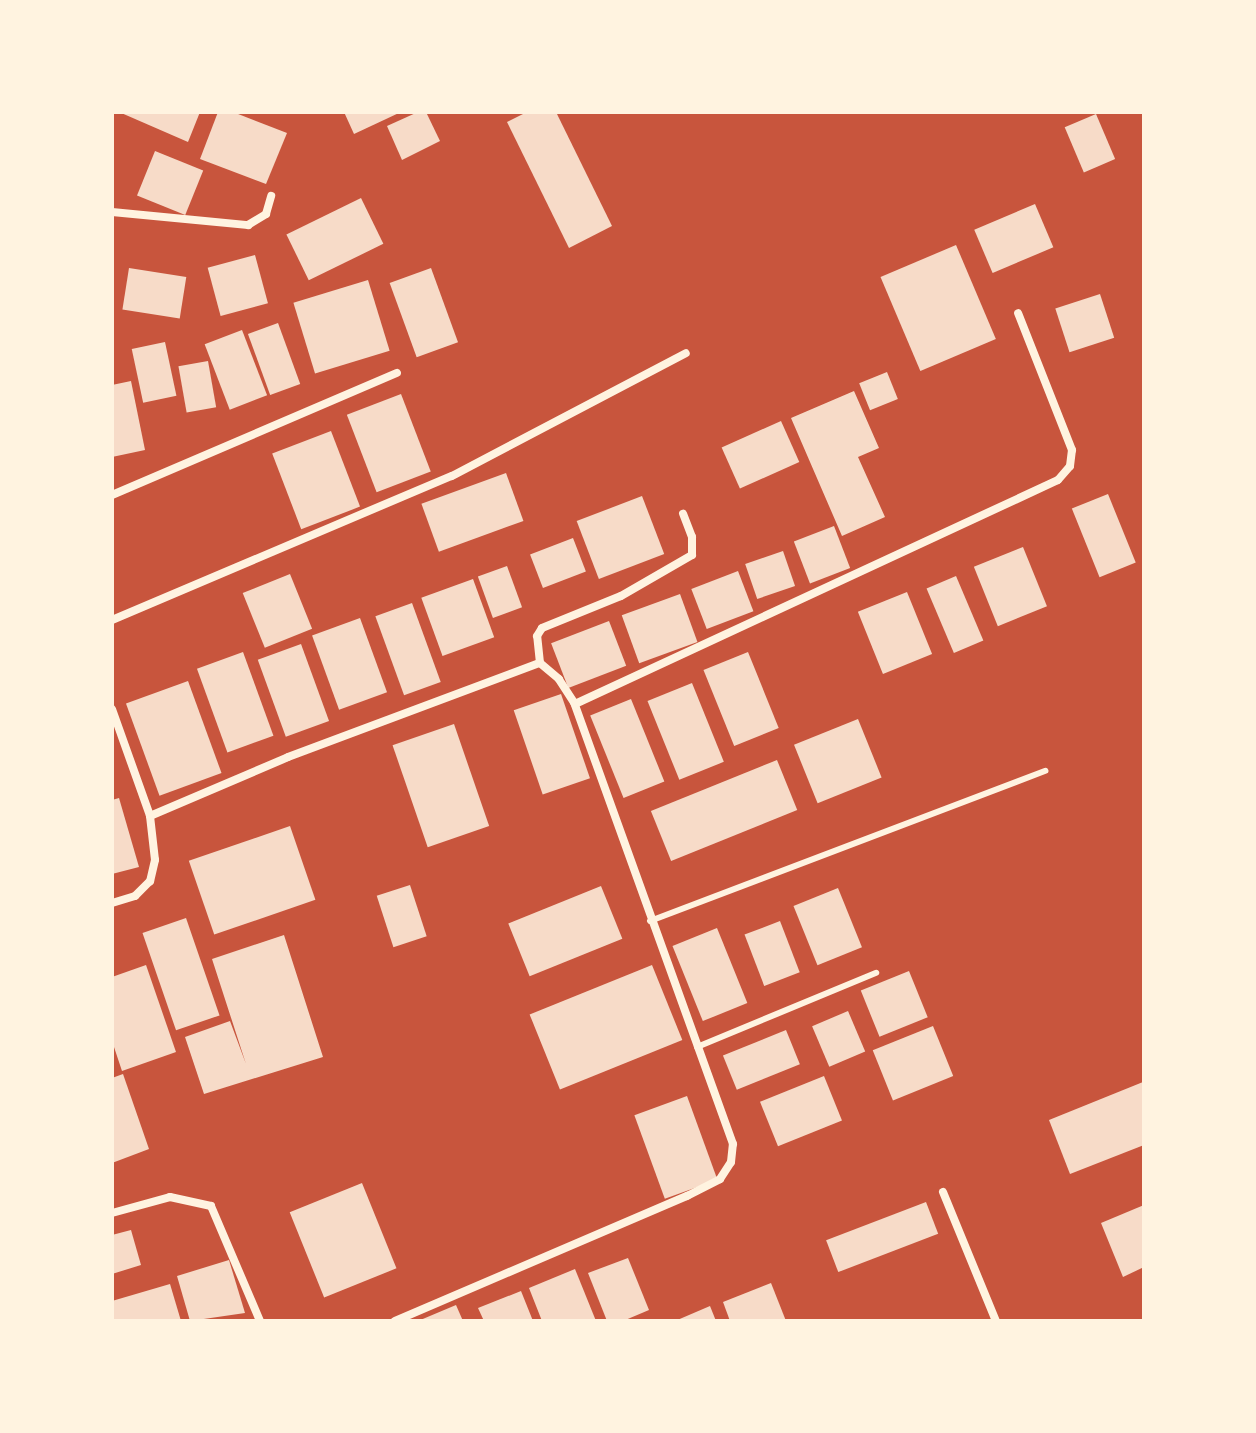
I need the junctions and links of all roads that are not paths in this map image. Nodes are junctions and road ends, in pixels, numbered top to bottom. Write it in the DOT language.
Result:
graph roads {
  1 [pos="271,196"];
  2 [pos="112,212"];
  3 [pos="1018,313"];
  4 [pos="686,353"];
  5 [pos="397,373"];
  6 [pos="112,495"];
  7 [pos="683,514"];
  8 [pos="112,620"];
  9 [pos="540,663"];
  10 [pos="575,704"];
  11 [pos="112,709"];
  12 [pos="1045,771"];
  13 [pos="150,816"];
  14 [pos="112,903"];
  15 [pos="650,921"];
  16 [pos="876,973"];
  17 [pos="697,1047"];
  18 [pos="943,1192"];
  19 [pos="112,1213"];
  20 [pos="260,1321"];
  21 [pos="395,1321"];
  22 [pos="996,1321"];
  1 -- 2 [label="street"];
  3 -- 10 [label="street"];
  4 -- 8 [label="street"];
  5 -- 6 [label="street"];
  7 -- 9 [label="street"];
  9 -- 10 [label="street"];
  9 -- 13 [label="street"];
  10 -- 15 [label="street"];
  11 -- 13 [label="street"];
  12 -- 15 [label="lane"];
  13 -- 14 [label="street"];
  15 -- 17 [label="street"];
  16 -- 17 [label="lane"];
  17 -- 21 [label="street"];
  18 -- 22 [label="street"];
  19 -- 20 [label="street"];
}
